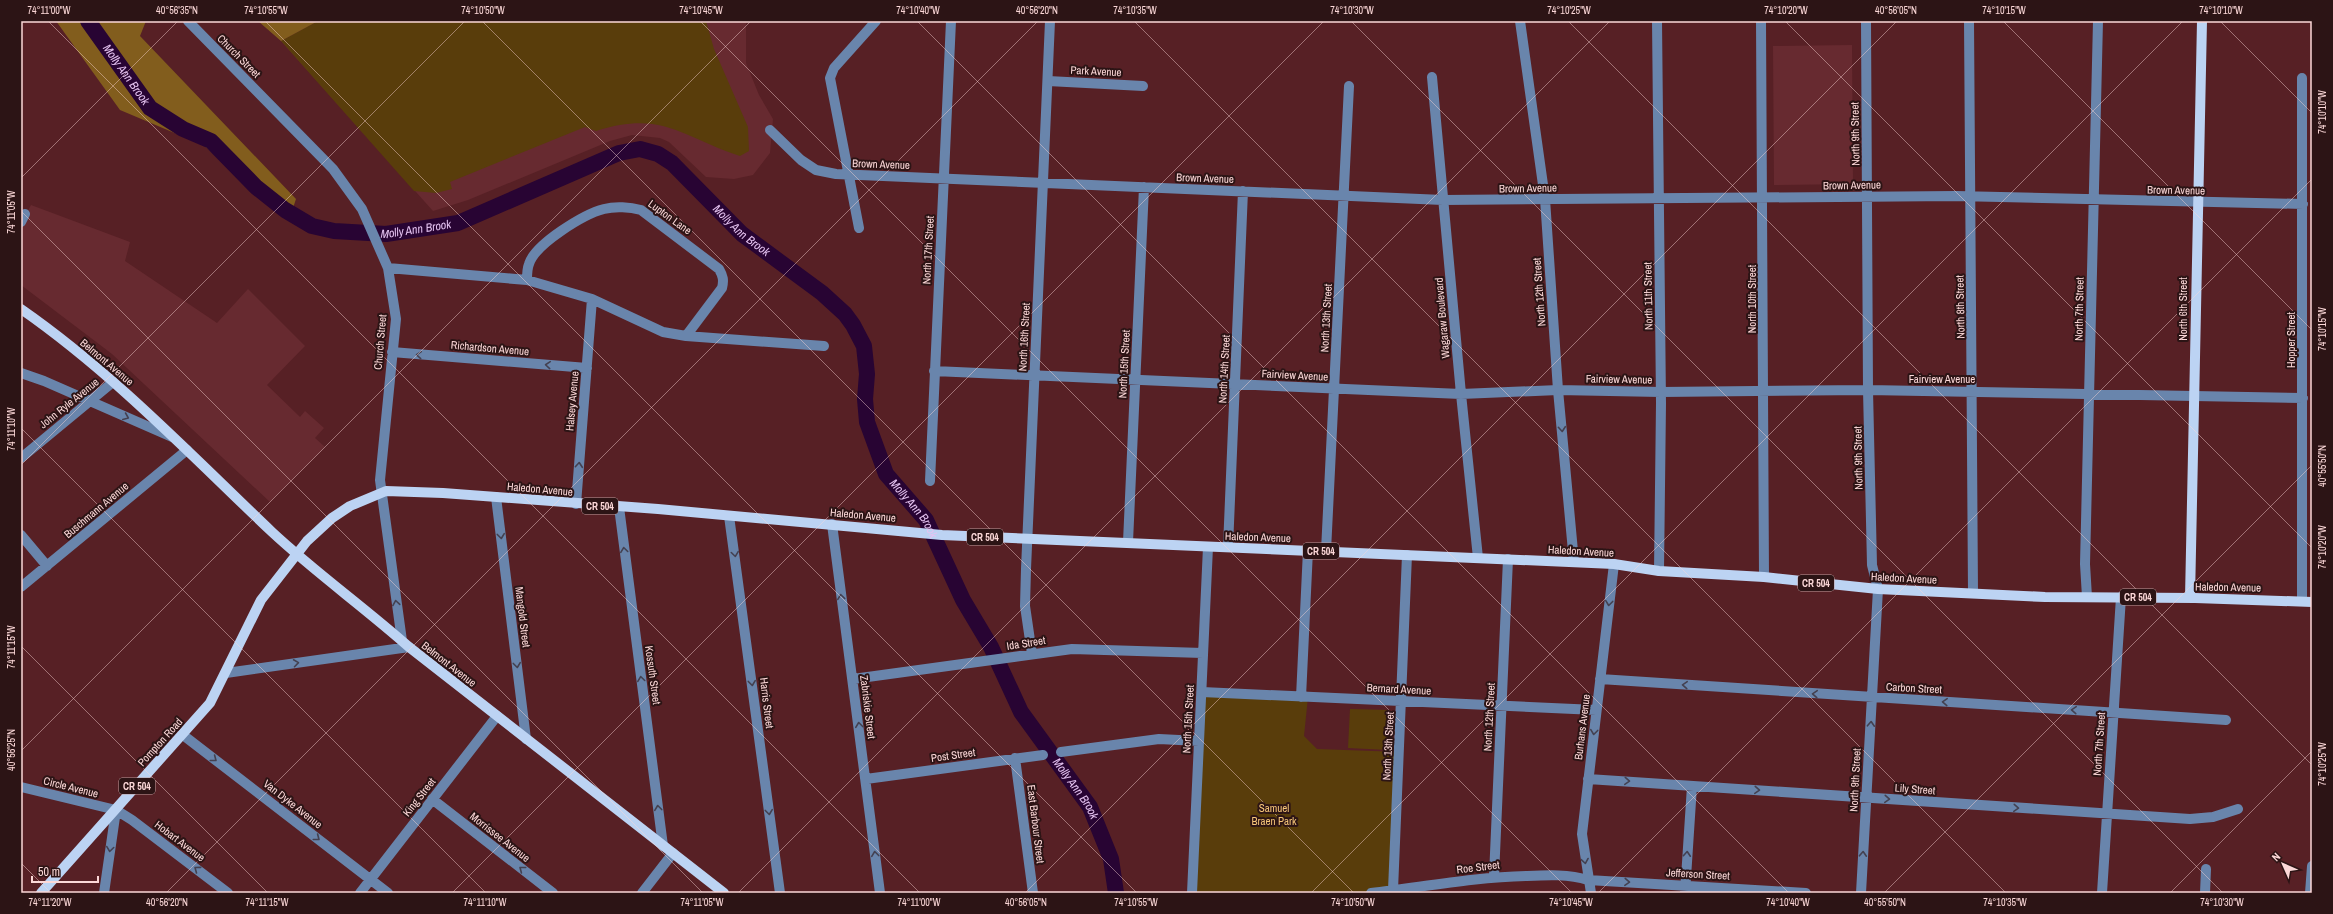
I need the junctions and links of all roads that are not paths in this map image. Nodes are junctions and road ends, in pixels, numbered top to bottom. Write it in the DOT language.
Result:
graph roads {
  1 [pos="188,21"];
  2 [pos="876,21"];
  3 [pos="951,21"];
  4 [pos="1050,21"];
  5 [pos="1520,21"];
  6 [pos="1658,21"];
  7 [pos="1761,21"];
  8 [pos="1866,21"];
  9 [pos="1969,21"];
  10 [pos="2098,21"];
  11 [pos="2202,21"];
  12 [pos="1432,77"];
  13 [pos="2302,78"];
  14 [pos="1048,81"];
  15 [pos="1143,86"];
  16 [pos="1348,86"];
  17 [pos="770,130"];
  18 [pos="849,174"];
  19 [pos="944,178"];
  20 [pos="2307,180"];
  21 [pos="1044,183"];
  22 [pos="1144,187"];
  23 [pos="1243,191"];
  24 [pos="1344,196"];
  25 [pos="1867,196"];
  26 [pos="1971,197"];
  27 [pos="1763,198"];
  28 [pos="1545,199"];
  29 [pos="1659,199"];
  30 [pos="1443,200"];
  31 [pos="2094,200"];
  32 [pos="2198,202"];
  33 [pos="2303,204"];
  34 [pos="859,228"];
  35 [pos="388,268"];
  36 [pos="527,280"];
  37 [pos="592,299"];
  38 [pos="21,309"];
  39 [pos="686,336"];
  40 [pos="2307,339"];
  41 [pos="824,346"];
  42 [pos="392,352"];
  43 [pos="587,368"];
  44 [pos="934,371"];
  45 [pos="21,373"];
  46 [pos="1034,376"];
  47 [pos="1135,380"];
  48 [pos="113,382"];
  49 [pos="1235,384"];
  50 [pos="1335,389"];
  51 [pos="1558,390"];
  52 [pos="1868,390"];
  53 [pos="1764,391"];
  54 [pos="1973,391"];
  55 [pos="1661,392"];
  56 [pos="1461,394"];
  57 [pos="2090,394"];
  58 [pos="2195,397"];
  59 [pos="2303,398"];
  60 [pos="90,401"];
  61 [pos="173,437"];
  62 [pos="2308,449"];
  63 [pos="187,450"];
  64 [pos="21,458"];
  65 [pos="930,481"];
  66 [pos="381,493"];
  67 [pos="496,497"];
  68 [pos="576,504"];
  69 [pos="619,507"];
  70 [pos="729,516"];
  71 [pos="832,524"];
  72 [pos="21,535"];
  73 [pos="1028,538"];
  74 [pos="1128,542"];
  75 [pos="1208,546"];
  76 [pos="1228,547"];
  77 [pos="1308,550"];
  78 [pos="1326,551"];
  79 [pos="296,554"];
  80 [pos="1407,554"];
  81 [pos="1478,558"];
  82 [pos="1508,559"];
  83 [pos="1574,562"];
  84 [pos="1614,564"];
  85 [pos="47,566"];
  86 [pos="1659,571"];
  87 [pos="1764,577"];
  88 [pos="21,587"];
  89 [pos="1878,588"];
  90 [pos="1973,593"];
  91 [pos="2087,597"];
  92 [pos="2121,597"];
  93 [pos="2190,598"];
  94 [pos="2307,602"];
  95 [pos="406,644"];
  96 [pos="1203,653"];
  97 [pos="1032,654"];
  98 [pos="226,673"];
  99 [pos="853,679"];
  100 [pos="1600,679"];
  101 [pos="1202,692"];
  102 [pos="1302,697"];
  103 [pos="1872,697"];
  104 [pos="1402,701"];
  105 [pos="1501,706"];
  106 [pos="1596,710"];
  107 [pos="2113,713"];
  108 [pos="497,716"];
  109 [pos="2226,720"];
  110 [pos="183,735"];
  111 [pos="526,739"];
  112 [pos="1200,741"];
  113 [pos="1061,752"];
  114 [pos="1043,755"];
  115 [pos="1015,758"];
  116 [pos="866,779"];
  117 [pos="1588,779"];
  118 [pos="1692,786"];
  119 [pos="21,787"];
  120 [pos="1866,797"];
  121 [pos="432,799"];
  122 [pos="2238,809"];
  123 [pos="116,810"];
  124 [pos="2107,813"];
  125 [pos="663,846"];
  126 [pos="673,854"];
  127 [pos="2312,866"];
  128 [pos="2206,869"];
  129 [pos="1494,876"];
  130 [pos="370,879"];
  131 [pos="1588,880"];
  132 [pos="1450,882"];
  133 [pos="1685,889"];
  134 [pos="1393,890"];
  135 [pos="1790,892"];
  136 [pos="41,893"];
  137 [pos="104,893"];
  138 [pos="228,893"];
  139 [pos="360,893"];
  140 [pos="388,893"];
  141 [pos="553,893"];
  142 [pos="642,893"];
  143 [pos="724,893"];
  144 [pos="780,893"];
  145 [pos="880,893"];
  146 [pos="1032,893"];
  147 [pos="1192,893"];
  148 [pos="1371,893"];
  149 [pos="1450,893"];
  150 [pos="1591,893"];
  151 [pos="1806,893"];
  152 [pos="1861,893"];
  153 [pos="2102,893"];
  154 [pos="2205,893"];
  155 [pos="2310,893"];
  1 -- 35 [label="street, Church Street"];
  2 -- 18 [label="street"];
  3 -- 19 [label="street, North 17th Street"];
  4 -- 14 [label="street, North 16th Street"];
  5 -- 28 [label="street, North 12th Street"];
  6 -- 29 [label="street, North 11th Street"];
  7 -- 27 [label="street, North 10th Street"];
  8 -- 25 [label="street, North 9th Street"];
  9 -- 26 [label="street, North 8th Street"];
  10 -- 31 [label="street, North 7th Street"];
  11 -- 32 [label="main road, North 6th Street"];
  12 -- 30 [label="street, Wagaraw Boulevard"];
  13 -- 20 [label="street, Hopper Street"];
  14 -- 15 [label="street, Park Avenue"];
  14 -- 21 [label="street, North 16th Street"];
  16 -- 24 [label="street, North 13th Street"];
  17 -- 18 [label="street, Brown Avenue"];
  18 -- 19 [label="street, Brown Avenue"];
  18 -- 34 [label="street"];
  19 -- 21 [label="street, Brown Avenue"];
  19 -- 44 [label="street, North 17th Street"];
  20 -- 33 [label="street, Hopper Street"];
  21 -- 22 [label="street, Brown Avenue"];
  21 -- 46 [label="street, North 16th Street"];
  22 -- 23 [label="street, Brown Avenue"];
  22 -- 47 [label="street, North 15th Street"];
  23 -- 24 [label="street, Brown Avenue"];
  23 -- 49 [label="street, North 14th Street"];
  24 -- 30 [label="street, Brown Avenue"];
  24 -- 50 [label="street, North 13th Street"];
  25 -- 26 [label="street, Brown Avenue"];
  25 -- 27 [label="street, Brown Avenue"];
  25 -- 52 [label="street, North 9th Street"];
  26 -- 31 [label="street, Brown Avenue"];
  26 -- 54 [label="street, North 8th Street"];
  27 -- 29 [label="street, Brown Avenue"];
  27 -- 53 [label="street, North 10th Street"];
  28 -- 29 [label="street, Brown Avenue"];
  28 -- 30 [label="street, Brown Avenue"];
  28 -- 51 [label="street, North 12th Street"];
  29 -- 55 [label="street, North 11th Street"];
  30 -- 56 [label="street, Wagaraw Boulevard"];
  31 -- 32 [label="street, Brown Avenue"];
  31 -- 57 [label="street, North 7th Street"];
  32 -- 33 [label="street, Brown Avenue"];
  32 -- 58 [label="main road, North 6th Street"];
  33 -- 40 [label="street, Hopper Street"];
  35 -- 36 [label="street"];
  35 -- 42 [label="street, Church Street"];
  36 -- 37 [label="street"];
  36 -- 39 [label="street, Lupton Lane"];
  37 -- 39 [label="street"];
  37 -- 43 [label="street, Halsey Avenue"];
  38 -- 48 [label="main road, Belmont Avenue"];
  39 -- 41 [label="street"];
  40 -- 59 [label="street, Hopper Street"];
  43 -- 42 [label="street, Richardson Avenue, one-way"];
  42 -- 66 [label="street, Church Street"];
  68 -- 43 [label="street, Halsey Avenue, one-way"];
  44 -- 46 [label="street, Fairview Avenue"];
  44 -- 65 [label="street, North 17th Street"];
  45 -- 60 [label="street, Belmont Avenue"];
  46 -- 47 [label="street, Fairview Avenue"];
  46 -- 73 [label="street, North 16th Street"];
  47 -- 49 [label="street, Fairview Avenue"];
  47 -- 74 [label="street, North 15th Street"];
  48 -- 60 [label="street, John Ryle Avenue"];
  48 -- 61 [label="main road, Belmont Avenue"];
  49 -- 50 [label="street, Fairview Avenue"];
  49 -- 76 [label="street, North 14th Street"];
  50 -- 56 [label="street, Fairview Avenue"];
  50 -- 78 [label="street, North 13th Street"];
  51 -- 55 [label="street, Fairview Avenue"];
  51 -- 56 [label="street, Fairview Avenue"];
  51 -- 83 [label="street, North 12th Street, one-way"];
  52 -- 53 [label="street, Fairview Avenue"];
  52 -- 54 [label="street, Fairview Avenue"];
  52 -- 89 [label="street, North 9th Street"];
  53 -- 55 [label="street, Fairview Avenue"];
  53 -- 87 [label="street, North 10th Street"];
  54 -- 57 [label="street, Fairview Avenue"];
  54 -- 90 [label="street, North 8th Street"];
  55 -- 86 [label="street, North 11th Street"];
  56 -- 81 [label="street, Wagaraw Boulevard"];
  57 -- 58 [label="street, Fairview Avenue"];
  57 -- 91 [label="street, North 7th Street"];
  58 -- 59 [label="street, Fairview Avenue"];
  58 -- 93 [label="main road, North 6th Street"];
  59 -- 62 [label="street, Hopper Street"];
  60 -- 61 [label="street, Belmont Avenue, one-way"];
  60 -- 64 [label="street, John Ryle Avenue"];
  61 -- 63 [label="main road, Belmont Avenue"];
  62 -- 94 [label="street, Hopper Street"];
  63 -- 79 [label="main road, Belmont Avenue"];
  63 -- 85 [label="street, Buschmann Avenue"];
  66 -- 67 [label="main road, Haledon Avenue / CR 504"];
  66 -- 79 [label="main road, Haledon Avenue / CR 504"];
  95 -- 66 [label="street, Church Street, one-way"];
  67 -- 68 [label="main road, Haledon Avenue / CR 504"];
  67 -- 111 [label="street, Mangold Street, one-way"];
  68 -- 69 [label="main road, Haledon Avenue / CR 504"];
  69 -- 70 [label="main road, Haledon Avenue / CR 504"];
  125 -- 69 [label="street, Kossuth Street, one-way"];
  70 -- 71 [label="main road, Haledon Avenue / CR 504"];
  70 -- 144 [label="street, Harris Street, one-way"];
  71 -- 73 [label="main road, Haledon Avenue / CR 504"];
  99 -- 71 [label="street, Zabriskie Street, one-way"];
  72 -- 85 [label="street"];
  73 -- 74 [label="main road, Haledon Avenue / CR 504"];
  73 -- 97 [label="street, North 16th Street"];
  74 -- 75 [label="main road, Haledon Avenue / CR 504"];
  75 -- 76 [label="main road, Haledon Avenue / CR 504"];
  75 -- 96 [label="street, North 15th Street"];
  76 -- 77 [label="main road, Haledon Avenue / CR 504"];
  77 -- 78 [label="main road, Haledon Avenue / CR 504"];
  77 -- 102 [label="street"];
  78 -- 80 [label="main road, Haledon Avenue / CR 504"];
  79 -- 95 [label="main road, Belmont Avenue"];
  79 -- 98 [label="main road, CR 504"];
  80 -- 81 [label="main road, Haledon Avenue / CR 504"];
  80 -- 104 [label="street, North 13th Street"];
  81 -- 82 [label="main road, Haledon Avenue / CR 504"];
  82 -- 83 [label="main road, Haledon Avenue / CR 504"];
  82 -- 105 [label="street, North 12th Street"];
  83 -- 84 [label="main road, Haledon Avenue / CR 504"];
  84 -- 86 [label="main road, Haledon Avenue / CR 504"];
  84 -- 100 [label="street, Burhans Avenue, one-way"];
  85 -- 88 [label="street, Buschmann Avenue"];
  86 -- 87 [label="main road, Haledon Avenue / CR 504"];
  87 -- 89 [label="main road, Haledon Avenue / CR 504"];
  89 -- 90 [label="main road, Haledon Avenue / CR 504"];
  89 -- 103 [label="street, North 9th Street"];
  90 -- 91 [label="main road, Haledon Avenue / CR 504"];
  91 -- 92 [label="main road, Haledon Avenue / CR 504"];
  92 -- 93 [label="main road, Haledon Avenue / CR 504"];
  92 -- 107 [label="street, North 7th Street"];
  93 -- 94 [label="main road, Haledon Avenue / CR 504"];
  98 -- 95 [label="street, one-way"];
  95 -- 108 [label="main road, Belmont Avenue"];
  96 -- 97 [label="street, Ida Street"];
  96 -- 101 [label="street, North 15th Street"];
  97 -- 99 [label="street, Ida Street"];
  98 -- 110 [label="main road, Pompton Road / CR 504"];
  116 -- 99 [label="street, Zabriskie Street, one-way"];
  103 -- 100 [label="street, Carbon Street, one-way"];
  100 -- 106 [label="street, Burhans Avenue"];
  101 -- 102 [label="street, Bernard Avenue"];
  101 -- 112 [label="street, North 15th Street"];
  102 -- 104 [label="street, Bernard Avenue"];
  107 -- 103 [label="street, Carbon Street, one-way"];
  120 -- 103 [label="street, North 9th Street, one-way"];
  104 -- 105 [label="street, Bernard Avenue"];
  104 -- 134 [label="street, North 13th Street"];
  105 -- 106 [label="street, Bernard Avenue"];
  105 -- 129 [label="street, North 12th Street"];
  106 -- 117 [label="street, Burhans Avenue, one-way"];
  107 -- 109 [label="street, Carbon Street"];
  107 -- 124 [label="street, North 7th Street"];
  108 -- 111 [label="main road, Belmont Avenue"];
  108 -- 121 [label="street, King Street"];
  110 -- 123 [label="main road, Pompton Road / CR 504"];
  110 -- 130 [label="street, Van Dyke Avenue, one-way"];
  111 -- 125 [label="main road, Belmont Avenue"];
  112 -- 113 [label="street"];
  112 -- 147 [label="street, North 15th Street"];
  114 -- 115 [label="street, Post Street"];
  115 -- 116 [label="street, Post Street"];
  115 -- 146 [label="street, East Barbour Street"];
  145 -- 116 [label="street, Zabriskie Street, one-way"];
  117 -- 118 [label="street, Lily Street, one-way"];
  117 -- 131 [label="street, Burhans Avenue, one-way"];
  118 -- 120 [label="street, Lily Street, one-way"];
  133 -- 118 [label="street, one-way"];
  119 -- 123 [label="street, Circle Avenue"];
  120 -- 124 [label="street, Lily Street, one-way"];
  152 -- 120 [label="street, North 9th Street, one-way"];
  121 -- 130 [label="street, King Street"];
  141 -- 121 [label="street, Morrissee Avenue, one-way"];
  122 -- 124 [label="street, Lily Street"];
  123 -- 136 [label="main road, Pompton Road / CR 504"];
  123 -- 137 [label="street, one-way"];
  138 -- 123 [label="street, Hobart Avenue, one-way"];
  124 -- 153 [label="street, North 7th Street"];
  125 -- 126 [label="main road, Belmont Avenue"];
  126 -- 142 [label="street"];
  126 -- 143 [label="main road, Belmont Avenue"];
  127 -- 155 [label="street"];
  128 -- 154 [label="street"];
  129 -- 131 [label="street, Roe Street"];
  129 -- 132 [label="street, Roe Street"];
  130 -- 139 [label="street, King Street"];
  130 -- 140 [label="street, Van Dyke Avenue"];
  131 -- 133 [label="street, Jefferson Street, one-way"];
  131 -- 150 [label="street, Burhans Avenue"];
  132 -- 134 [label="street, Roe Street"];
  132 -- 149 [label="street"];
  133 -- 135 [label="street, Jefferson Street"];
  134 -- 148 [label="street, Roe Street"];
  135 -- 151 [label="street, Jefferson Street"];
}
